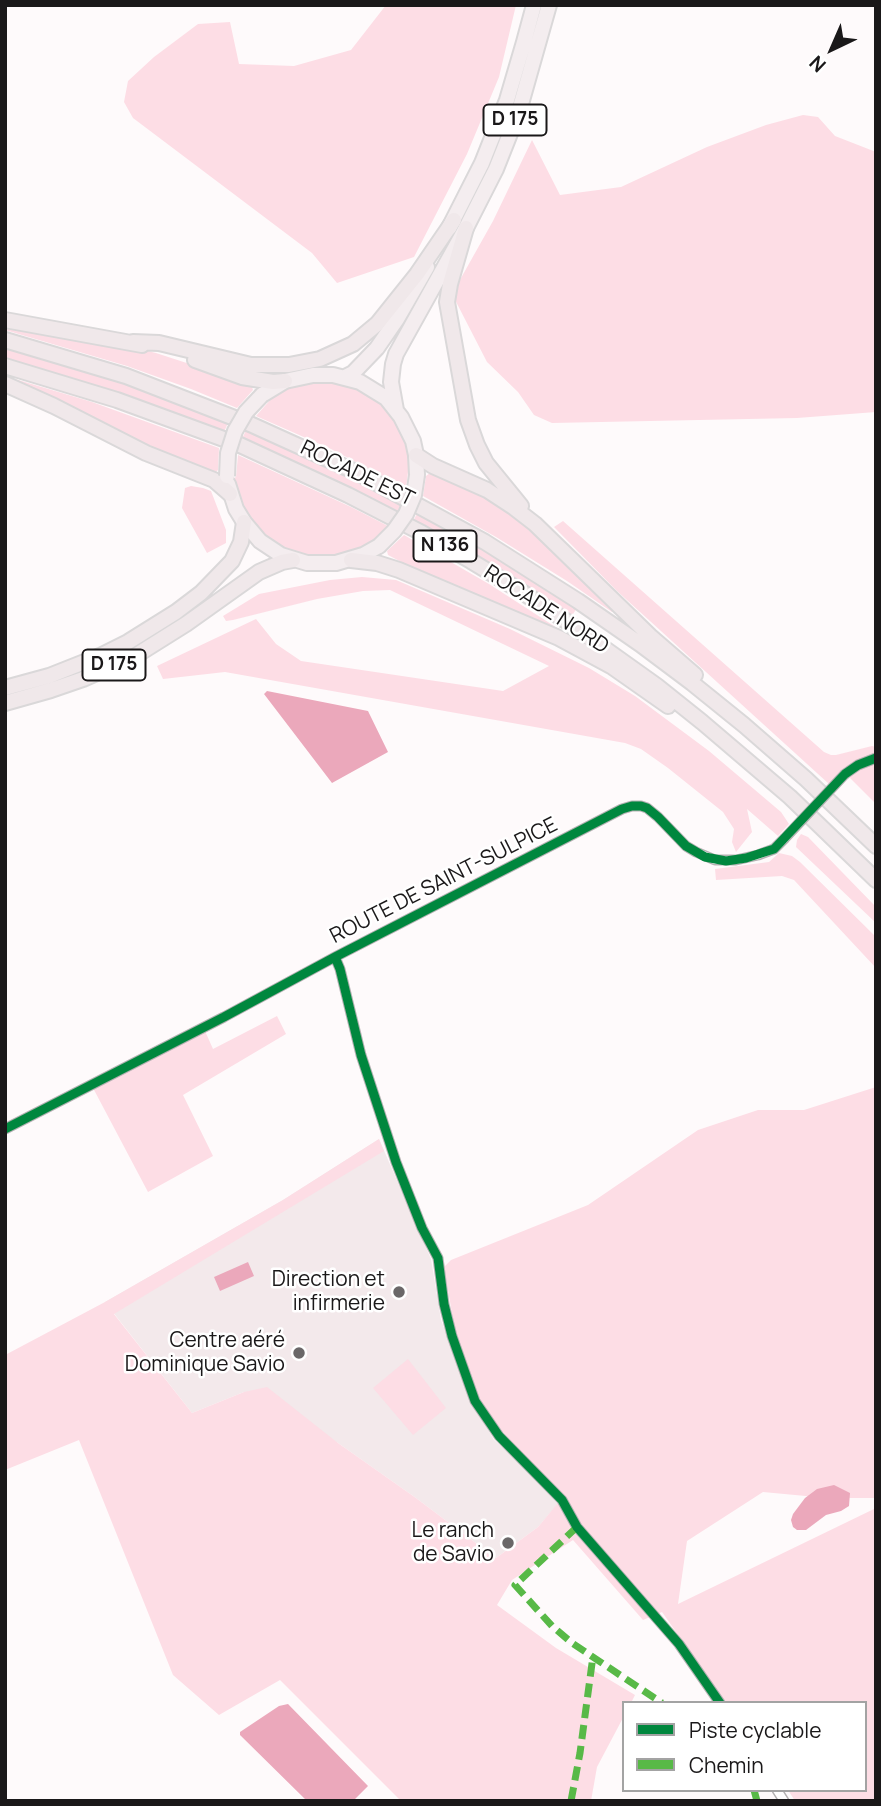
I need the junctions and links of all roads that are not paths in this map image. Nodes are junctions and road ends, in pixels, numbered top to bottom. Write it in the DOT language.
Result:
graph roads {
  1 [pos="534,5"];
  2 [pos="549,5"];
  3 [pos="460,224"];
  4 [pos="5,320"];
  5 [pos="5,340"];
  6 [pos="133,342"];
  7 [pos="5,366"];
  8 [pos="345,377"];
  9 [pos="285,382"];
  10 [pos="5,384"];
  11 [pos="396,410"];
  12 [pos="416,455"];
  13 [pos="230,494"];
  14 [pos="244,522"];
  15 [pos="535,524"];
  16 [pos="293,560"];
  17 [pos="351,560"];
  18 [pos="5,688"];
  19 [pos="5,703"];
  20 [pos="876,758"];
  21 [pos="806,779"];
  22 [pos="826,831"];
  23 [pos="876,846"];
  24 [pos="876,880"];
  25 [pos="335,957"];
  26 [pos="5,1129"];
  27 [pos="719,1701"];
  1 -- 3 [label="main road, D 175"];
  2 -- 3 [label="main road, D 175"];
  3 -- 6 [label="highway"];
  3 -- 8 [label="main road, D 175"];
  3 -- 11 [label="main road, D 175"];
  3 -- 15 [label="highway"];
  4 -- 6 [label="highway"];
  5 -- 21 [label="highway, ROCADE EST / N 136"];
  6 -- 9 [label="highway"];
  7 -- 22 [label="highway, ROCADE NORD / N 136"];
  8 -- 9 [label="main road"];
  8 -- 11 [label="main road"];
  9 -- 13 [label="main road, bridge"];
  10 -- 13 [label="highway"];
  11 -- 12 [label="main road"];
  12 -- 15 [label="highway"];
  12 -- 17 [label="main road, bridge"];
  13 -- 14 [label="main road"];
  14 -- 16 [label="main road"];
  14 -- 18 [label="highway, D 175"];
  15 -- 21 [label="highway"];
  16 -- 17 [label="main road"];
  16 -- 19 [label="highway, D 175"];
  17 -- 22 [label="highway"];
  20 -- 25 [label="street, ROUTE DE SAINT-SULPICE, bridge"];
  21 -- 23 [label="highway, N 136"];
  22 -- 24 [label="highway, ROCADE NORD / N 136"];
  25 -- 26 [label="street, ROUTE DE SAINT-SULPICE"];
  25 -- 27 [label="street"];
}
